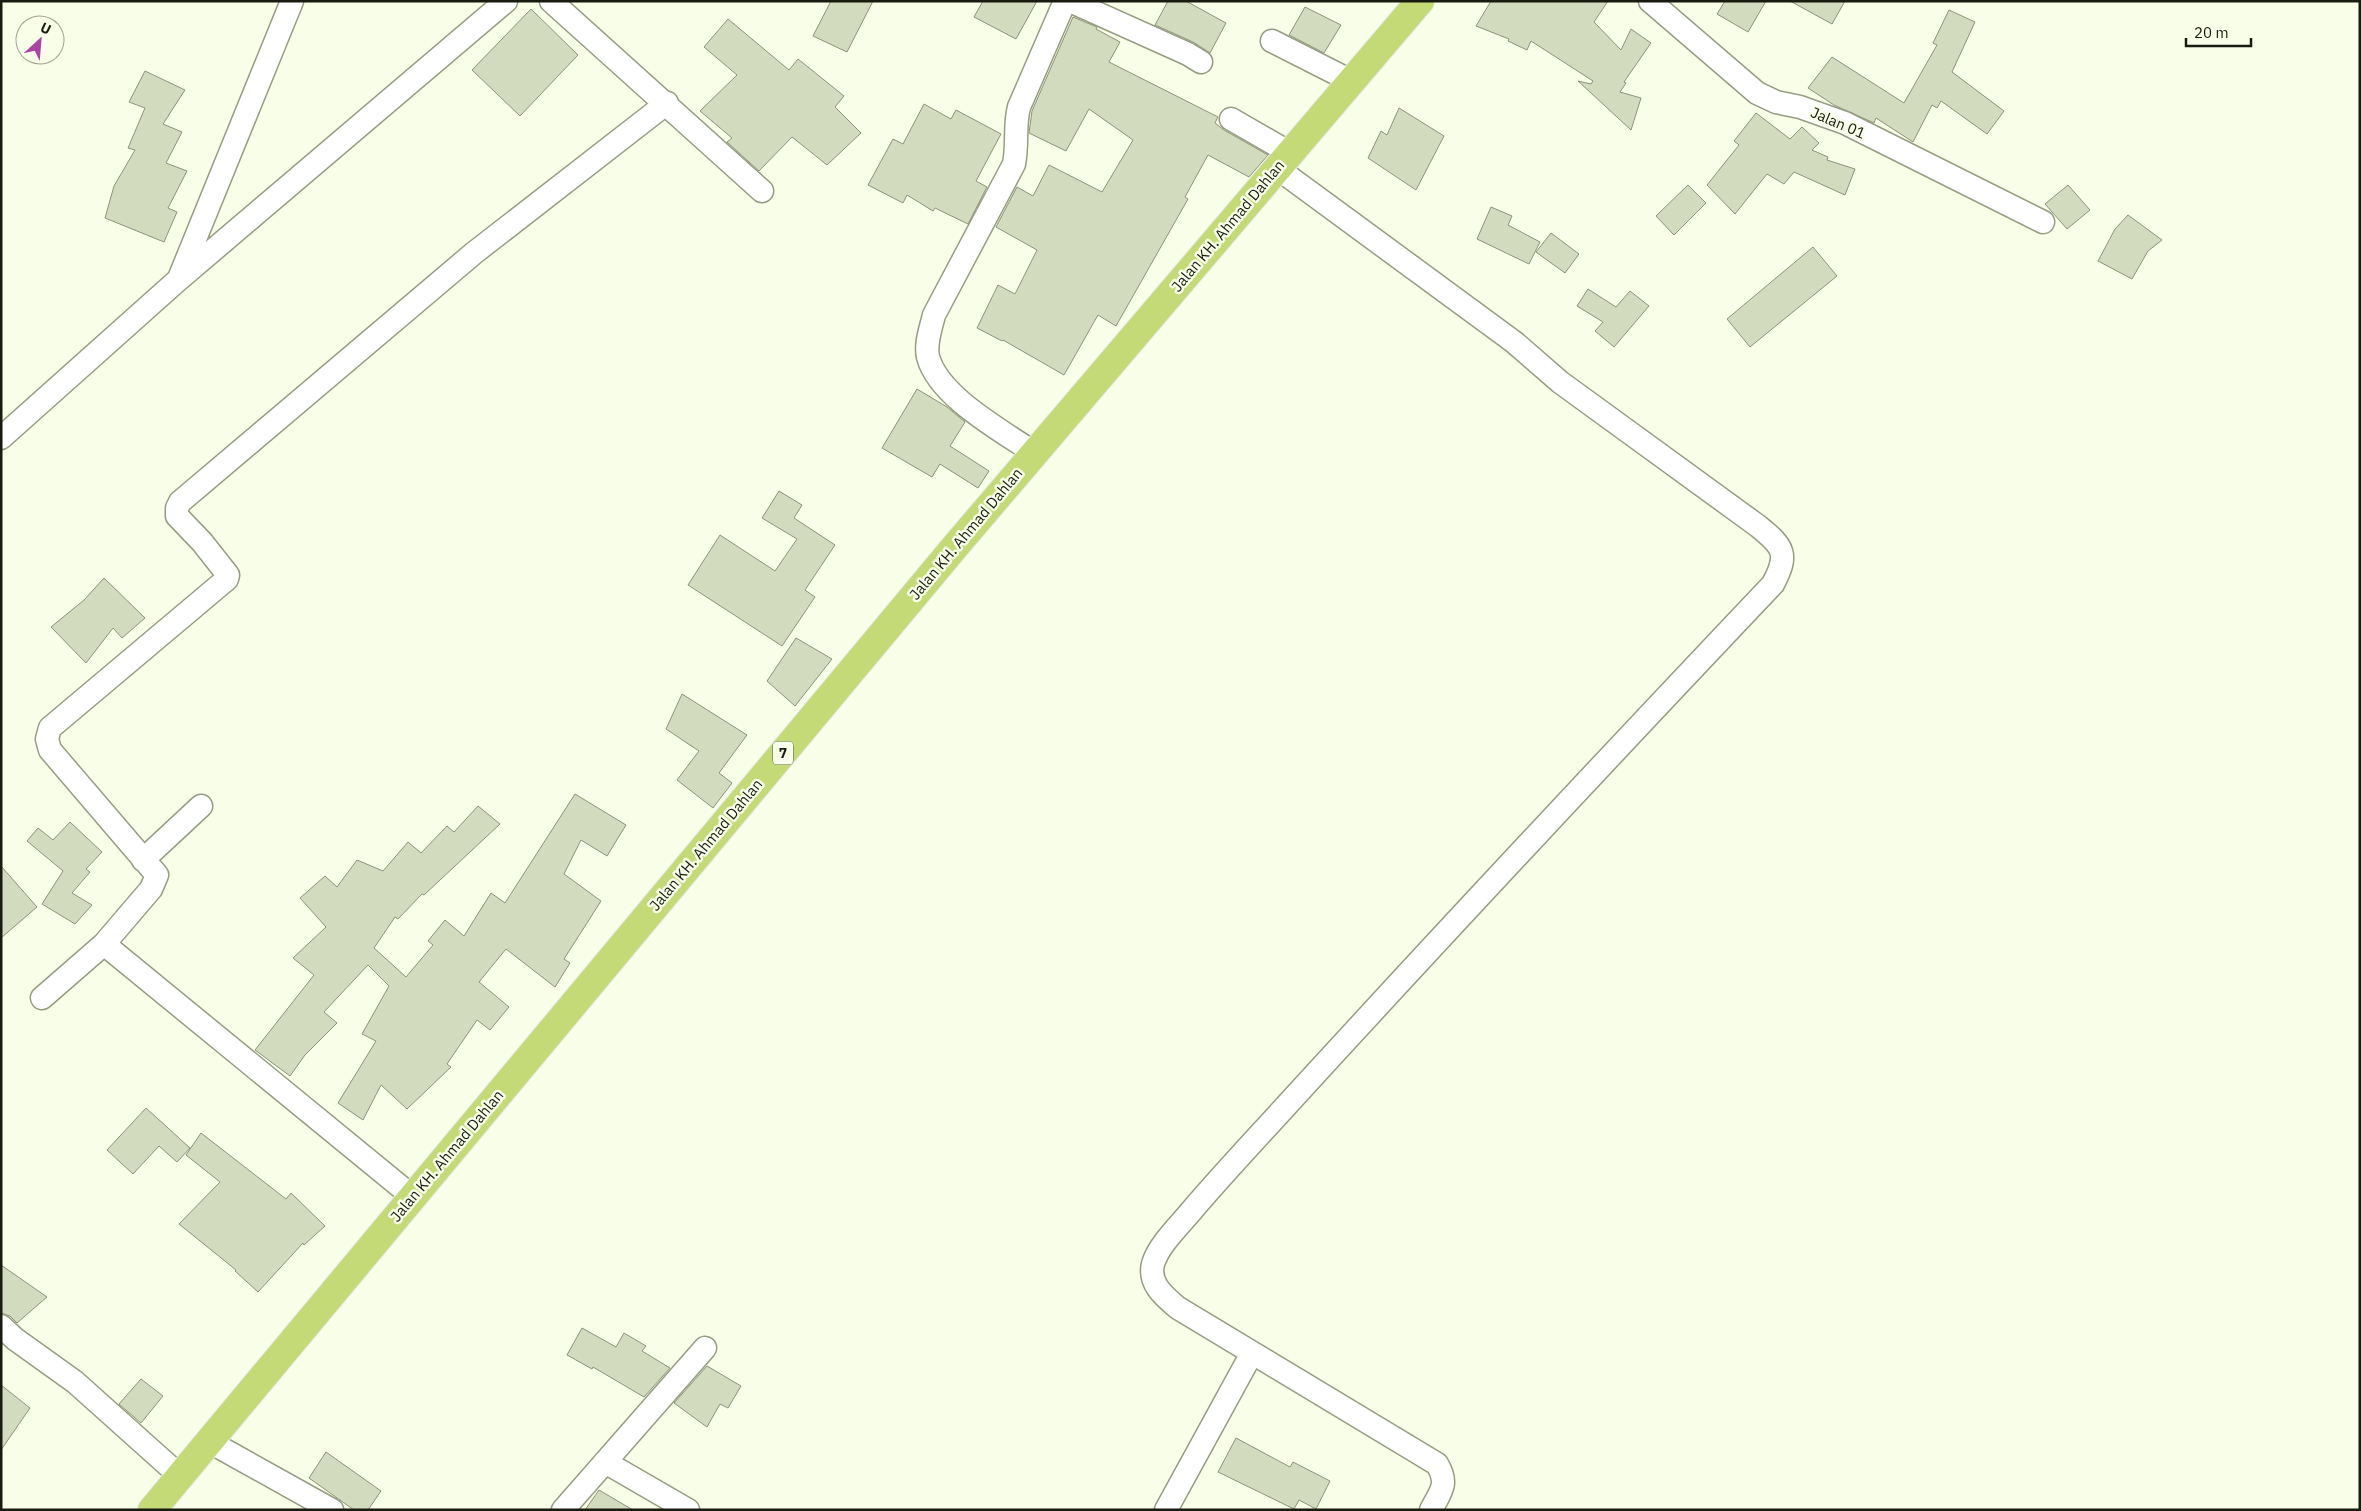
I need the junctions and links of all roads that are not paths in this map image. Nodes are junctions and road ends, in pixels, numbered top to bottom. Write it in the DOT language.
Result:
graph roads {
  1 [pos="292,1"];
  2 [pos="506,1"];
  3 [pos="551,1"];
  4 [pos="1065,1"];
  5 [pos="1070,1"];
  6 [pos="1420,1"];
  7 [pos="1650,1"];
  8 [pos="1272,42"];
  9 [pos="1201,62"];
  10 [pos="1351,81"];
  11 [pos="667,103"];
  12 [pos="1231,119"];
  13 [pos="1283,161"];
  14 [pos="762,191"];
  15 [pos="2043,222"];
  16 [pos="178,280"];
  17 [pos="1,438"];
  18 [pos="1034,454"];
  19 [pos="201,806"];
  20 [pos="143,860"];
  21 [pos="104,944"];
  22 [pos="42,998"];
  23 [pos="413,1197"];
  24 [pos="1,1326"];
  25 [pos="706,1348"];
  26 [pos="1252,1353"];
  27 [pos="210,1442"];
  28 [pos="605,1462"];
  29 [pos="180,1476"];
  30 [pos="152,1510"];
  31 [pos="332,1510"];
  32 [pos="563,1510"];
  33 [pos="688,1510"];
  34 [pos="1166,1510"];
  35 [pos="1431,1510"];
  1 -- 16 [label="street"];
  2 -- 16 [label="street"];
  3 -- 11 [label="street"];
  4 -- 18 [label="street"];
  5 -- 9 [label="street"];
  6 -- 10 [label="highway, Jalan KH. Ahmad Dahlan / 7"];
  7 -- 15 [label="street, Jalan 01"];
  8 -- 10 [label="street"];
  10 -- 13 [label="highway, Jalan KH. Ahmad Dahlan / 7"];
  11 -- 14 [label="street"];
  11 -- 20 [label="street"];
  12 -- 13 [label="street"];
  13 -- 18 [label="highway, Jalan KH. Ahmad Dahlan / 7"];
  13 -- 26 [label="street"];
  16 -- 17 [label="street"];
  18 -- 23 [label="highway, Jalan KH. Ahmad Dahlan / 7"];
  19 -- 20 [label="street"];
  20 -- 21 [label="street"];
  21 -- 22 [label="street"];
  21 -- 23 [label="street"];
  23 -- 27 [label="highway, Jalan KH. Ahmad Dahlan / 7"];
  24 -- 29 [label="street"];
  25 -- 28 [label="street"];
  26 -- 34 [label="street"];
  26 -- 35 [label="street"];
  27 -- 29 [label="highway, Jalan KH. Ahmad Dahlan / 7"];
  27 -- 31 [label="street"];
  28 -- 32 [label="street"];
  28 -- 33 [label="street"];
  29 -- 30 [label="highway, Jalan KH. Ahmad Dahlan / 7"];
}
